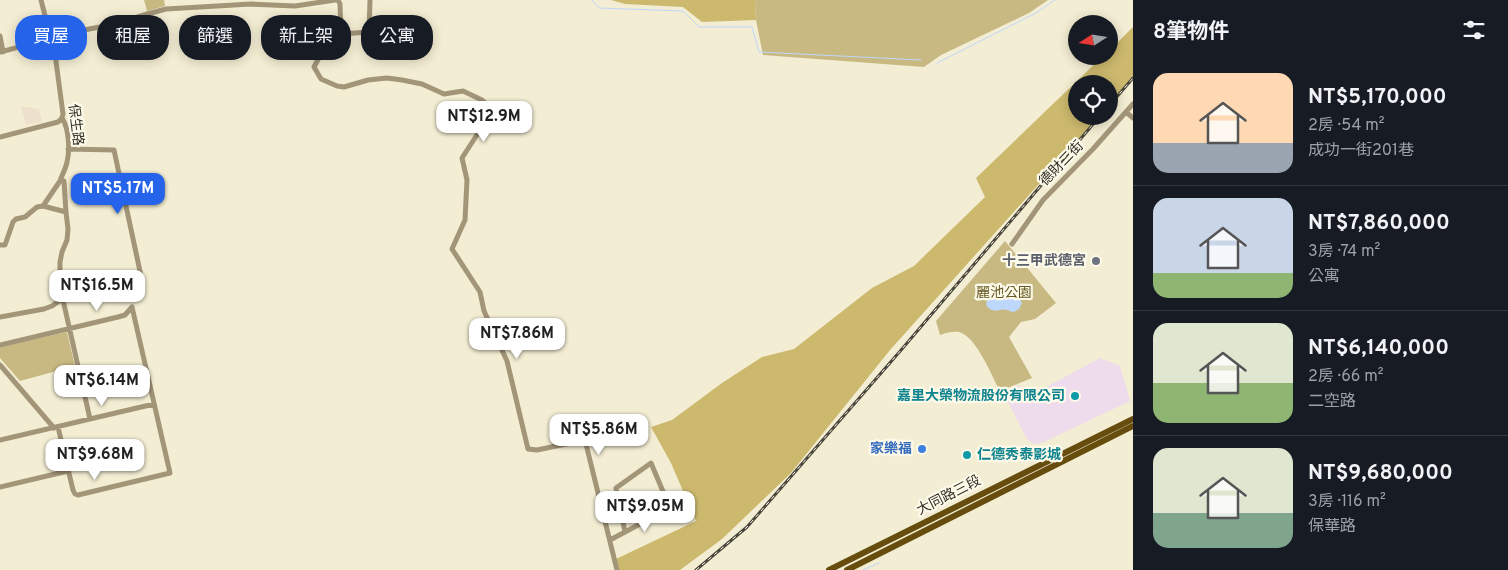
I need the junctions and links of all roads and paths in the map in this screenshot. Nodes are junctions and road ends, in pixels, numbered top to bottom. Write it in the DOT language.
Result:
graph roads {
  1 [pos="41,0"];
  2 [pos="336,0"];
  3 [pos="370,0"];
  4 [pos="45,15"];
  5 [pos="340,15"];
  6 [pos="87,29"];
  7 [pos="351,33"];
  8 [pos="0,36"];
  9 [pos="15,48"];
  10 [pos="1,52"];
  11 [pos="55,60"];
  12 [pos="318,60"];
  13 [pos="1133,104"];
  14 [pos="1126,112"];
  15 [pos="62,118"];
  16 [pos="1133,118"];
  17 [pos="0,136"];
  18 [pos="68,149"];
  19 [pos="60,181"];
  20 [pos="43,206"];
  21 [pos="66,212"];
  22 [pos="1012,244"];
  23 [pos="0,245"];
  24 [pos="64,298"];
  25 [pos="0,317"];
  26 [pos="69,329"];
  27 [pos="0,345"];
  28 [pos="0,365"];
  29 [pos="154,404"];
  30 [pos="90,419"];
  31 [pos="1133,419"];
  32 [pos="1133,426"];
  33 [pos="56,427"];
  34 [pos="0,440"];
  35 [pos="68,470"];
  36 [pos="0,487"];
  37 [pos="625,532"];
  38 [pos="610,540"];
  39 [pos="617,570"];
  40 [pos="829,570"];
  41 [pos="848,570"];
  1 -- 4 [label="street, 保生路"];
  2 -- 5 [label="street"];
  2 -- 6 [label="street"];
  3 -- 7 [label="street"];
  8 -- 10 [label="street"];
  9 -- 10 [label="street"];
  11 -- 15 [label="street, 保生路"];
  12 -- 38 [label="street"];
  13 -- 14 [label="street, 德財二街"];
  14 -- 16 [label="street"];
  14 -- 22 [label="street, 德財二街"];
  15 -- 17 [label="street"];
  15 -- 18 [label="street, 保生路"];
  18 -- 19 [label="street, 保生路"];
  18 -- 24 [label="street"];
  19 -- 20 [label="street"];
  19 -- 21 [label="street"];
  20 -- 21 [label="street"];
  20 -- 23 [label="street"];
  21 -- 24 [label="street"];
  24 -- 25 [label="street"];
  24 -- 26 [label="street"];
  26 -- 27 [label="street"];
  26 -- 29 [label="street"];
  26 -- 30 [label="street"];
  28 -- 33 [label="street"];
  29 -- 30 [label="street"];
  29 -- 35 [label="street"];
  30 -- 33 [label="street"];
  31 -- 40 [label="main road, 大同路三段"];
  32 -- 41 [label="main road, 大同路三段"];
  33 -- 34 [label="street"];
  33 -- 35 [label="street"];
  35 -- 36 [label="street"];
  37 -- 37 [label="street"];
  37 -- 38 [label="street"];
  38 -- 39 [label="street"];
}
